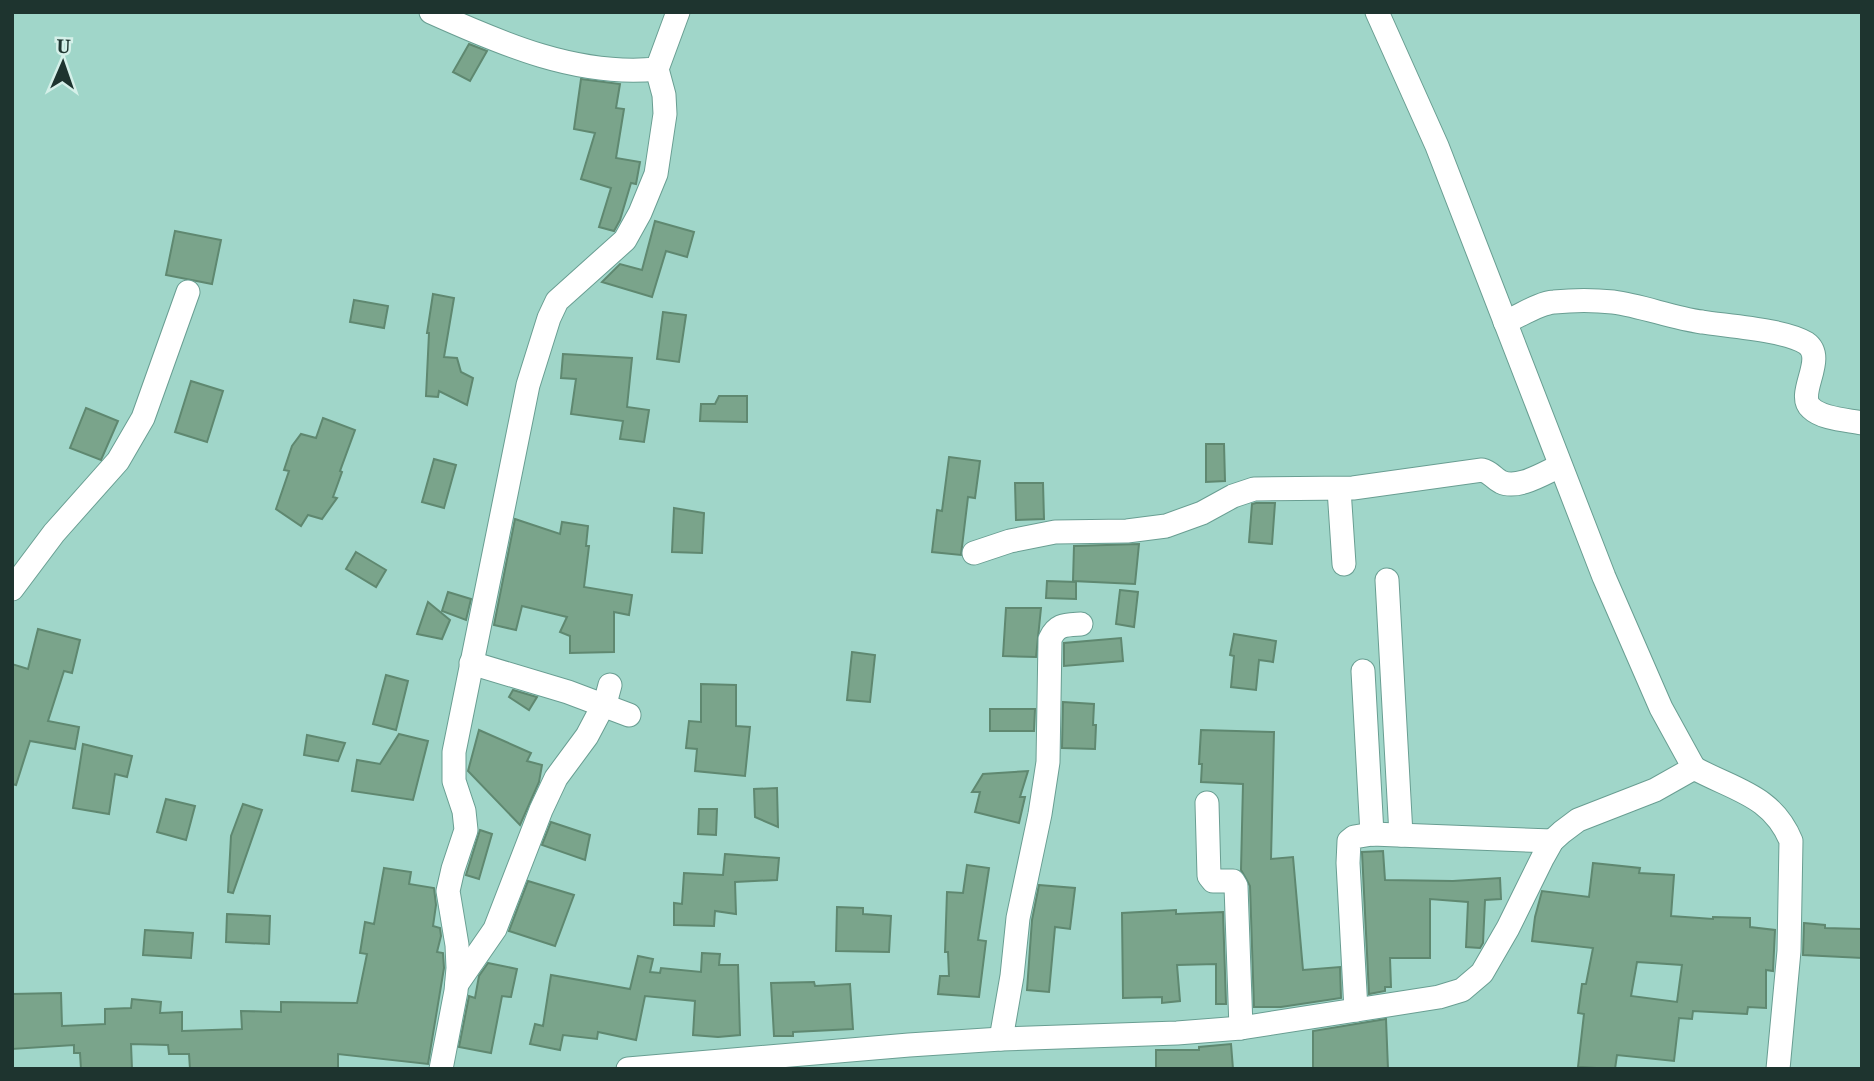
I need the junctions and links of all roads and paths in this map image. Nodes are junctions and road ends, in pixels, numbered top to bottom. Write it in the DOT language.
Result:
graph roads {
  1 [pos="431,12"];
  2 [pos="678,12"];
  3 [pos="1377,12"];
  4 [pos="657,69"];
  5 [pos="188,292"];
  6 [pos="1505,322"];
  7 [pos="1862,423"];
  8 [pos="1560,466"];
  9 [pos="1339,489"];
  10 [pos="974,553"];
  11 [pos="1344,564"];
  12 [pos="1387,580"];
  13 [pos="12,589"];
  14 [pos="1081,624"];
  15 [pos="471,663"];
  16 [pos="1363,671"];
  17 [pos="606,695"];
  18 [pos="629,715"];
  19 [pos="1694,768"];
  20 [pos="1207,803"];
  21 [pos="1371,834"];
  22 [pos="1401,835"];
  23 [pos="1552,841"];
  24 [pos="457,984"];
  25 [pos="1356,1010"];
  26 [pos="1241,1028"];
  27 [pos="1001,1039"];
  28 [pos="441,1069"];
  29 [pos="628,1069"];
  30 [pos="1778,1069"];
  1 -- 4 [label="street"];
  2 -- 4 [label="street"];
  3 -- 6 [label="street"];
  4 -- 15 [label="street"];
  5 -- 13 [label="street"];
  6 -- 7 [label="street"];
  6 -- 8 [label="street"];
  8 -- 9 [label="street"];
  8 -- 19 [label="street"];
  9 -- 10 [label="street"];
  9 -- 11 [label="street"];
  12 -- 22 [label="street"];
  14 -- 27 [label="street"];
  15 -- 17 [label="street"];
  15 -- 24 [label="street"];
  16 -- 21 [label="street"];
  17 -- 18 [label="street"];
  17 -- 24 [label="street"];
  19 -- 23 [label="street"];
  19 -- 30 [label="street"];
  20 -- 26 [label="street"];
  21 -- 22 [label="street"];
  21 -- 25 [label="street"];
  22 -- 23 [label="street"];
  23 -- 25 [label="street"];
  24 -- 28 [label="street"];
  25 -- 26 [label="street"];
  26 -- 27 [label="street"];
  27 -- 29 [label="street"];
}
